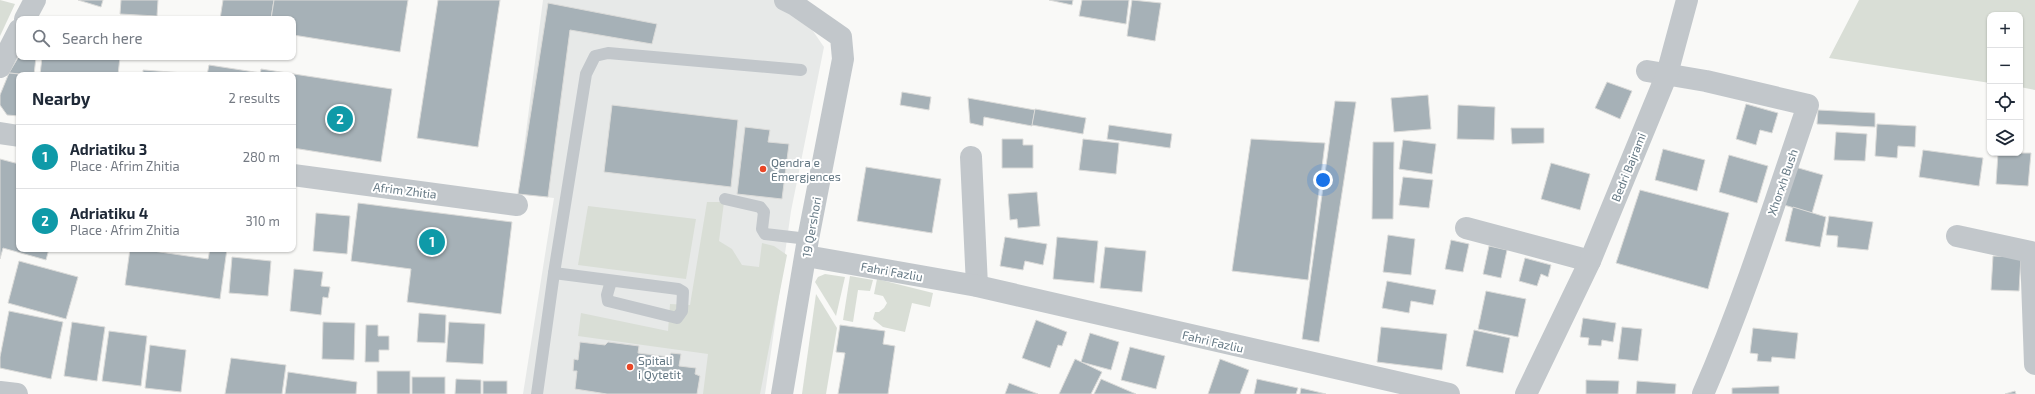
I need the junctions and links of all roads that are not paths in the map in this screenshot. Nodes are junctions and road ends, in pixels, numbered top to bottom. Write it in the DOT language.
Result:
graph roads {
  1 [pos="35,0"];
  2 [pos="785,0"];
  3 [pos="1684,1"];
  4 [pos="27,16"];
  5 [pos="16,36"];
  6 [pos="0,67"];
  7 [pos="801,70"];
  8 [pos="1657,72"];
  9 [pos="0,133"];
  10 [pos="16,136"];
  11 [pos="971,157"];
  12 [pos="296,175"];
  13 [pos="725,199"];
  14 [pos="517,205"];
  15 [pos="1466,228"];
  16 [pos="1957,236"];
  17 [pos="807,248"];
  18 [pos="1590,261"];
  19 [pos="554,273"];
  20 [pos="611,280"];
  21 [pos="977,286"];
  22 [pos="2035,364"];
  23 [pos="0,392"];
  24 [pos="17,394"];
  25 [pos="538,394"];
  26 [pos="782,394"];
  27 [pos="1449,394"];
  28 [pos="1526,394"];
  29 [pos="1702,394"];
  1 -- 4 [label="street"];
  2 -- 17 [label="street, 19 Qershori"];
  3 -- 8 [label="street, Bedri Bajrami"];
  5 -- 6 [label="street"];
  7 -- 19 [label="lane"];
  8 -- 18 [label="street, Bedri Bajrami"];
  8 -- 29 [label="street, Xhorxh Bush"];
  9 -- 10 [label="street"];
  11 -- 21 [label="street"];
  12 -- 14 [label="street, Afrim Zhitia"];
  13 -- 17 [label="lane"];
  15 -- 18 [label="street"];
  16 -- 22 [label="street"];
  17 -- 21 [label="street, Fahri Fazliu"];
  17 -- 26 [label="street, 19 Qershori"];
  18 -- 28 [label="street, Bedri Bajrami"];
  19 -- 20 [label="lane"];
  19 -- 25 [label="lane"];
  20 -- 20 [label="lane"];
  21 -- 27 [label="street, Fahri Fazliu"];
  23 -- 24 [label="street"];
}
